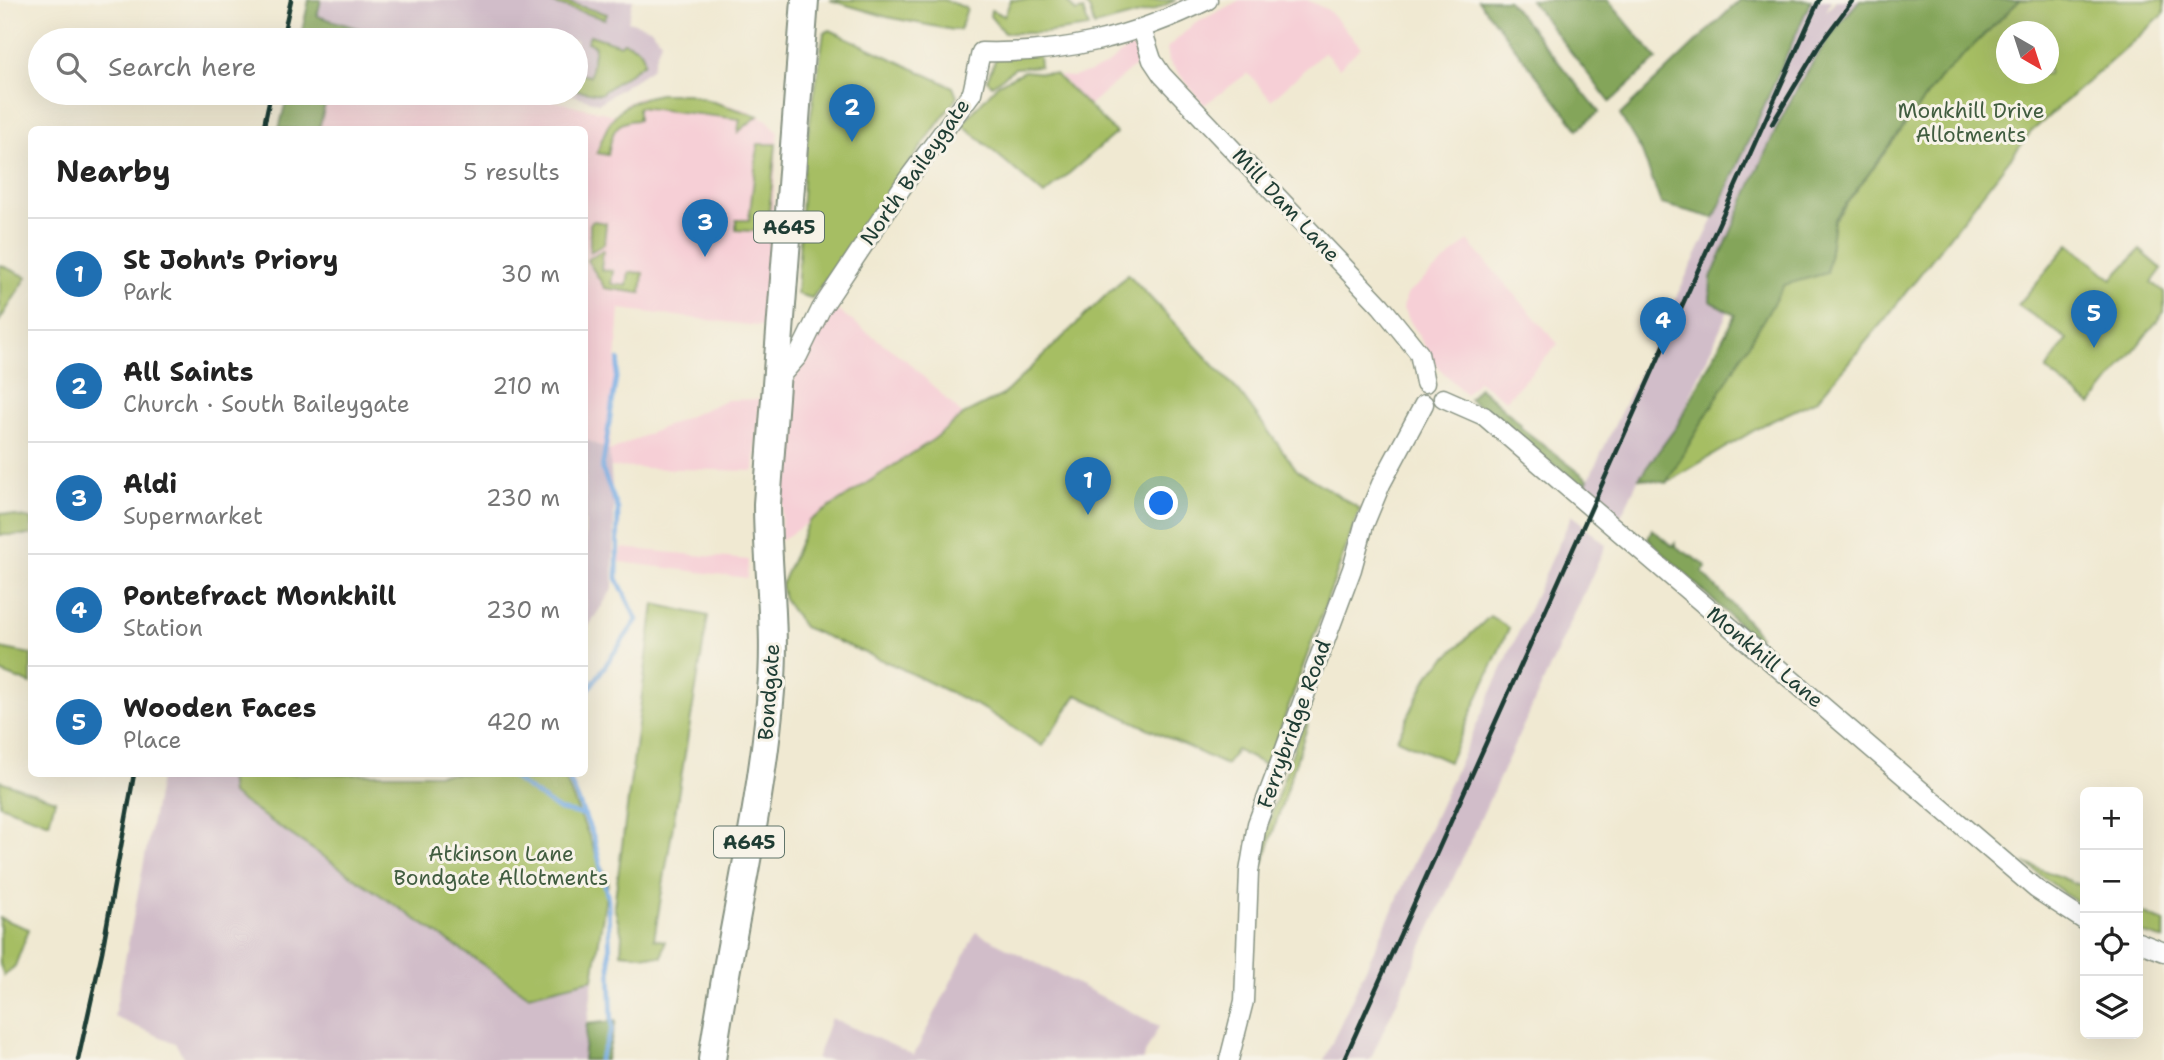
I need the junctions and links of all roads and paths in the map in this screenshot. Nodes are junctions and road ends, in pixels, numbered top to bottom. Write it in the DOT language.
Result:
graph roads {
  1 [pos="805,0"];
  2 [pos="1208,0"];
  3 [pos="1142,29"];
  4 [pos="821,309"];
  5 [pos="783,320"];
  6 [pos="777,380"];
  7 [pos="1425,383"];
  8 [pos="1443,398"];
  9 [pos="1424,404"];
  10 [pos="2080,918"];
  11 [pos="2143,944"];
  12 [pos="2164,952"];
  13 [pos="712,1060"];
  14 [pos="1229,1060"];
  1 -- 5 [label="highway, A645"];
  2 -- 3 [label="street, North Baileygate"];
  3 -- 4 [label="street, North Baileygate"];
  3 -- 7 [label="street, Mill Dam Lane"];
  4 -- 5 [label="street"];
  4 -- 6 [label="street, North Baileygate"];
  5 -- 6 [label="highway, Bondgate / A645"];
  6 -- 13 [label="highway, Bondgate / A645"];
  7 -- 8 [label="street"];
  7 -- 9 [label="street"];
  8 -- 9 [label="street"];
  8 -- 10 [label="street, Monkhill Lane"];
  9 -- 14 [label="street, Ferrybridge Road"];
  11 -- 12 [label="street"];
}
